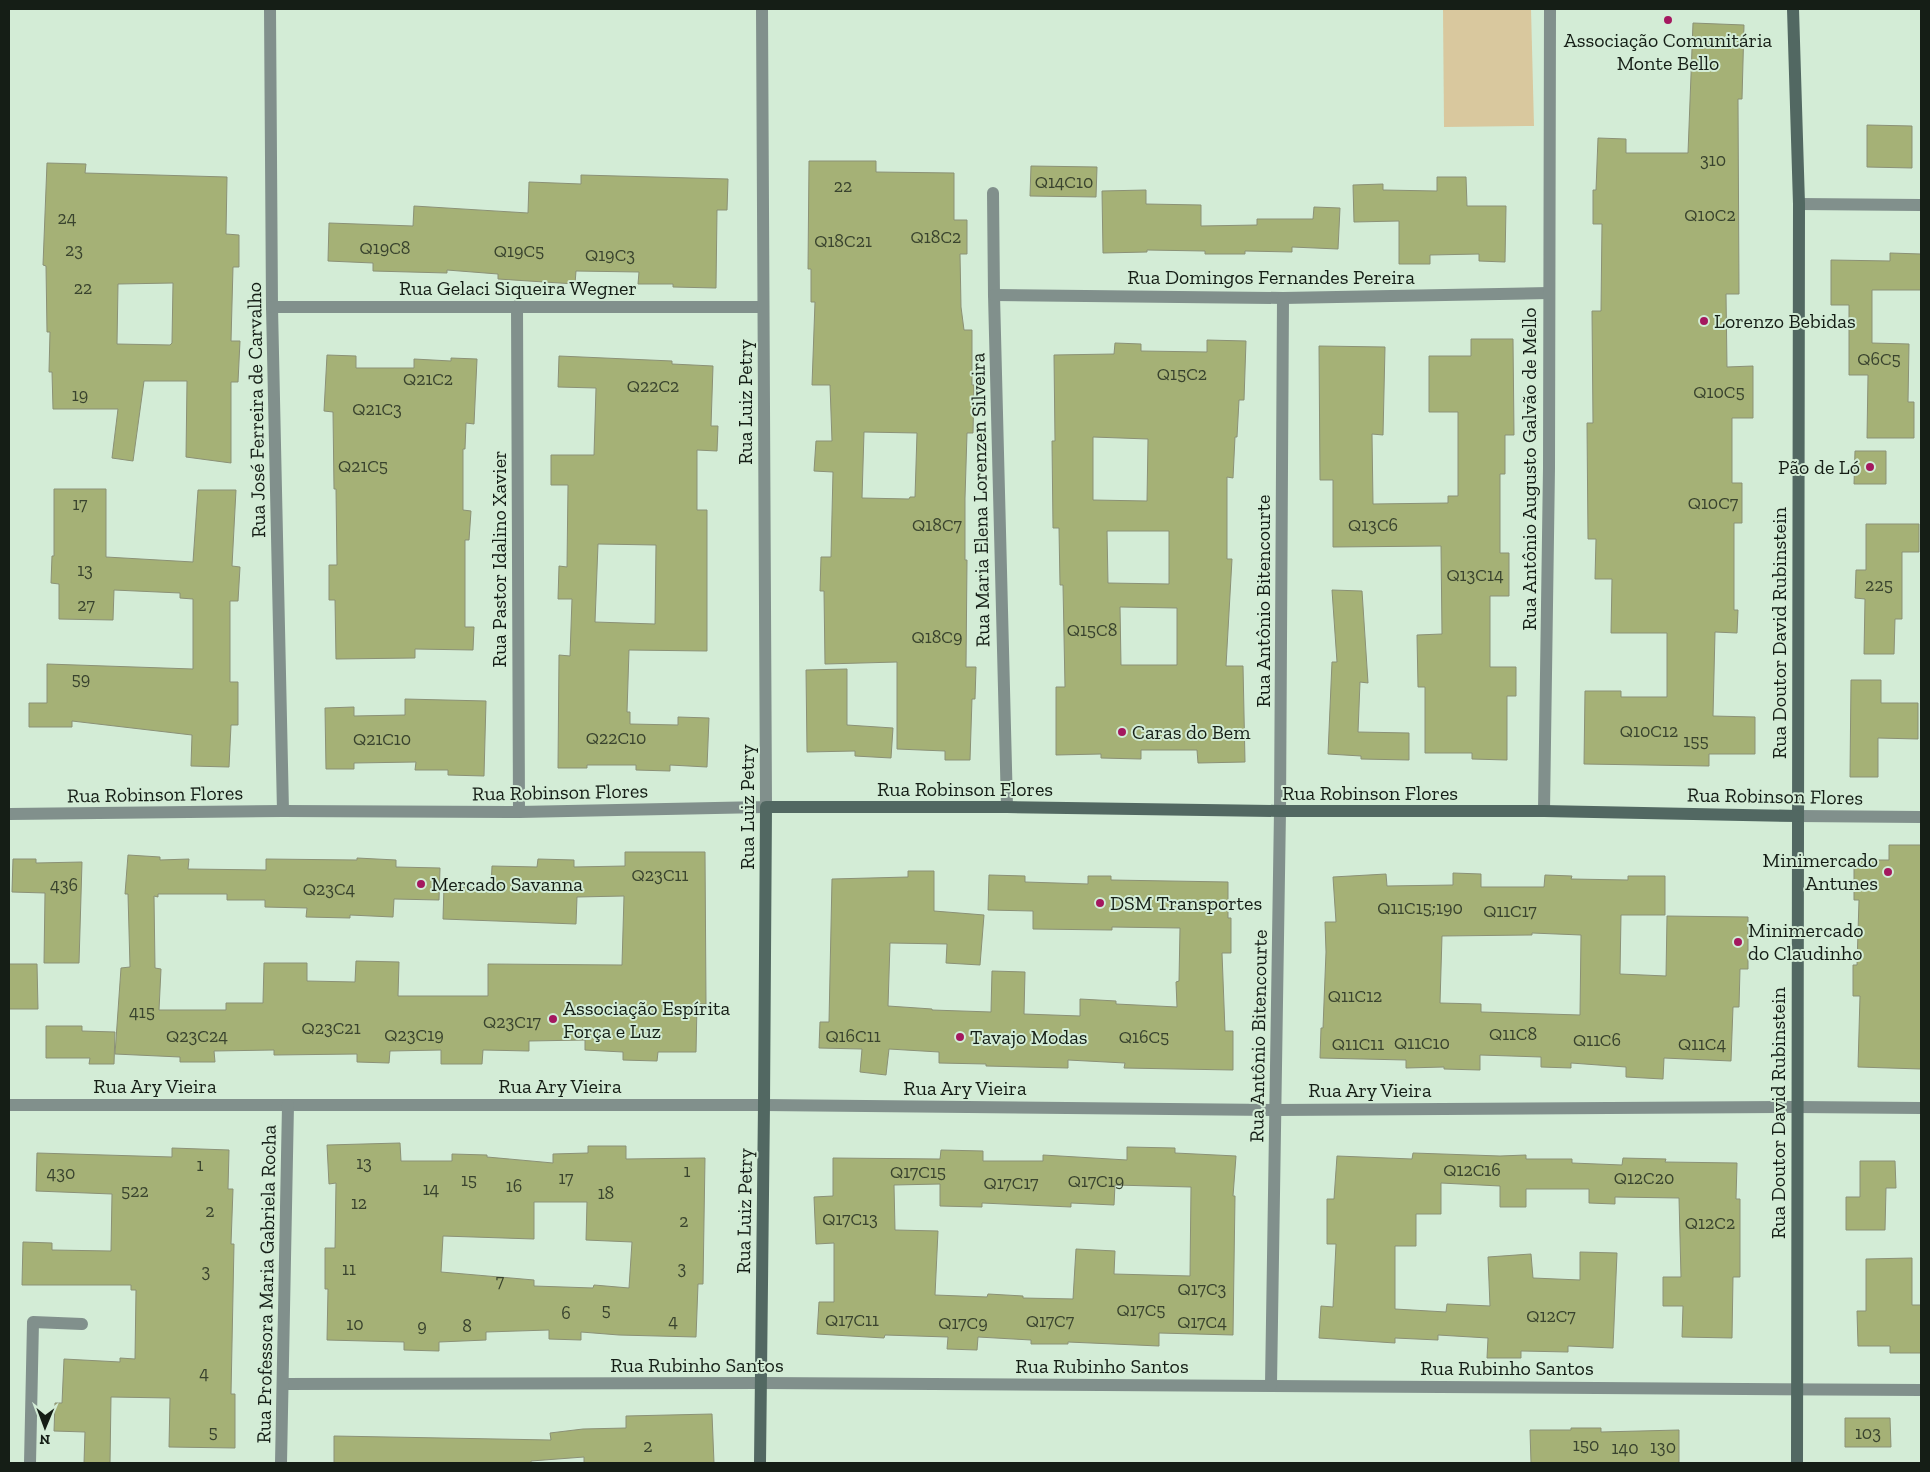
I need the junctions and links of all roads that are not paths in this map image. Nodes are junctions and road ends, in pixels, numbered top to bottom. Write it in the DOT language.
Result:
graph roads {
  1 [pos="270,9"];
  2 [pos="762,9"];
  3 [pos="1550,9"];
  4 [pos="1793,9"];
  5 [pos="993,192"];
  6 [pos="1799,204"];
  7 [pos="1921,205"];
  8 [pos="1549,293"];
  9 [pos="994,296"];
  10 [pos="1283,298"];
  11 [pos="517,306"];
  12 [pos="272,307"];
  13 [pos="764,307"];
  14 [pos="766,807"];
  15 [pos="1006,808"];
  16 [pos="283,811"];
  17 [pos="1280,811"];
  18 [pos="1544,811"];
  19 [pos="519,812"];
  20 [pos="9,814"];
  21 [pos="1798,816"];
  22 [pos="1921,817"];
  23 [pos="9,1105"];
  24 [pos="288,1105"];
  25 [pos="764,1105"];
  26 [pos="1797,1107"];
  27 [pos="1921,1108"];
  28 [pos="1276,1110"];
  29 [pos="82,1324"];
  30 [pos="761,1383"];
  31 [pos="283,1384"];
  32 [pos="1271,1385"];
  33 [pos="1797,1389"];
  34 [pos="1921,1390"];
  35 [pos="30,1463"];
  36 [pos="281,1463"];
  37 [pos="760,1463"];
  38 [pos="1797,1463"];
  1 -- 12 [label="street, Rua José Ferreira de Carvalho"];
  2 -- 13 [label="street, Rua Luiz Petry"];
  3 -- 8 [label="street, Rua Antônio Augusto Galvão de Mello"];
  4 -- 6 [label="street, Rua Doutor David Rubinstein"];
  5 -- 9 [label="street, Rua Maria Elena Lorenzen Silveira"];
  6 -- 7 [label="street"];
  6 -- 21 [label="street, Rua Doutor David Rubinstein"];
  8 -- 10 [label="street, Rua Domingos Fernandes Pereira"];
  8 -- 18 [label="street, Rua Antônio Augusto Galvão de Mello"];
  9 -- 10 [label="street, Rua Domingos Fernandes Pereira"];
  9 -- 15 [label="street, Rua Maria Elena Lorenzen Silveira"];
  10 -- 17 [label="street, Rua Antônio Bitencourte"];
  11 -- 12 [label="street, Rua Gelaci Siqueira Wegner"];
  11 -- 13 [label="street, Rua Gelaci Siqueira Wegner"];
  11 -- 19 [label="street, Rua Pastor Idalino Xavier"];
  12 -- 16 [label="street, Rua José Ferreira de Carvalho"];
  13 -- 14 [label="street, Rua Luiz Petry"];
  14 -- 15 [label="street, Rua Robinson Flores"];
  14 -- 19 [label="street, Rua Robinson Flores"];
  14 -- 25 [label="street, Rua Luiz Petry"];
  15 -- 17 [label="street, Rua Robinson Flores"];
  16 -- 19 [label="street, Rua Robinson Flores"];
  16 -- 20 [label="street, Rua Robinson Flores"];
  17 -- 18 [label="street, Rua Robinson Flores"];
  17 -- 28 [label="street, Rua Antônio Bitencourte"];
  18 -- 21 [label="street, Rua Robinson Flores"];
  21 -- 22 [label="street, Rua Robinson Flores"];
  21 -- 26 [label="street, Rua Doutor David Rubinstein"];
  23 -- 24 [label="street, Rua Ary Vieira"];
  24 -- 25 [label="street, Rua Ary Vieira"];
  24 -- 31 [label="street, Rua Professora Maria Gabriela Rocha"];
  25 -- 28 [label="street, Rua Ary Vieira"];
  25 -- 30 [label="street, Rua Luiz Petry"];
  26 -- 27 [label="street, Rua Ary Vieira"];
  26 -- 28 [label="street, Rua Ary Vieira"];
  26 -- 33 [label="street, Rua Doutor David Rubinstein"];
  28 -- 32 [label="street, Rua Antônio Bitencourte"];
  29 -- 35 [label="street"];
  30 -- 31 [label="street, Rua Rubinho Santos"];
  30 -- 32 [label="street, Rua Rubinho Santos"];
  30 -- 37 [label="street, Rua Luiz Petry"];
  31 -- 36 [label="street, Rua Professora Maria Gabriela Rocha"];
  32 -- 33 [label="street, Rua Rubinho Santos"];
  33 -- 34 [label="street, Rua Rubinho Santos"];
  33 -- 38 [label="street, Rua Doutor David Rubinstein"];
}
